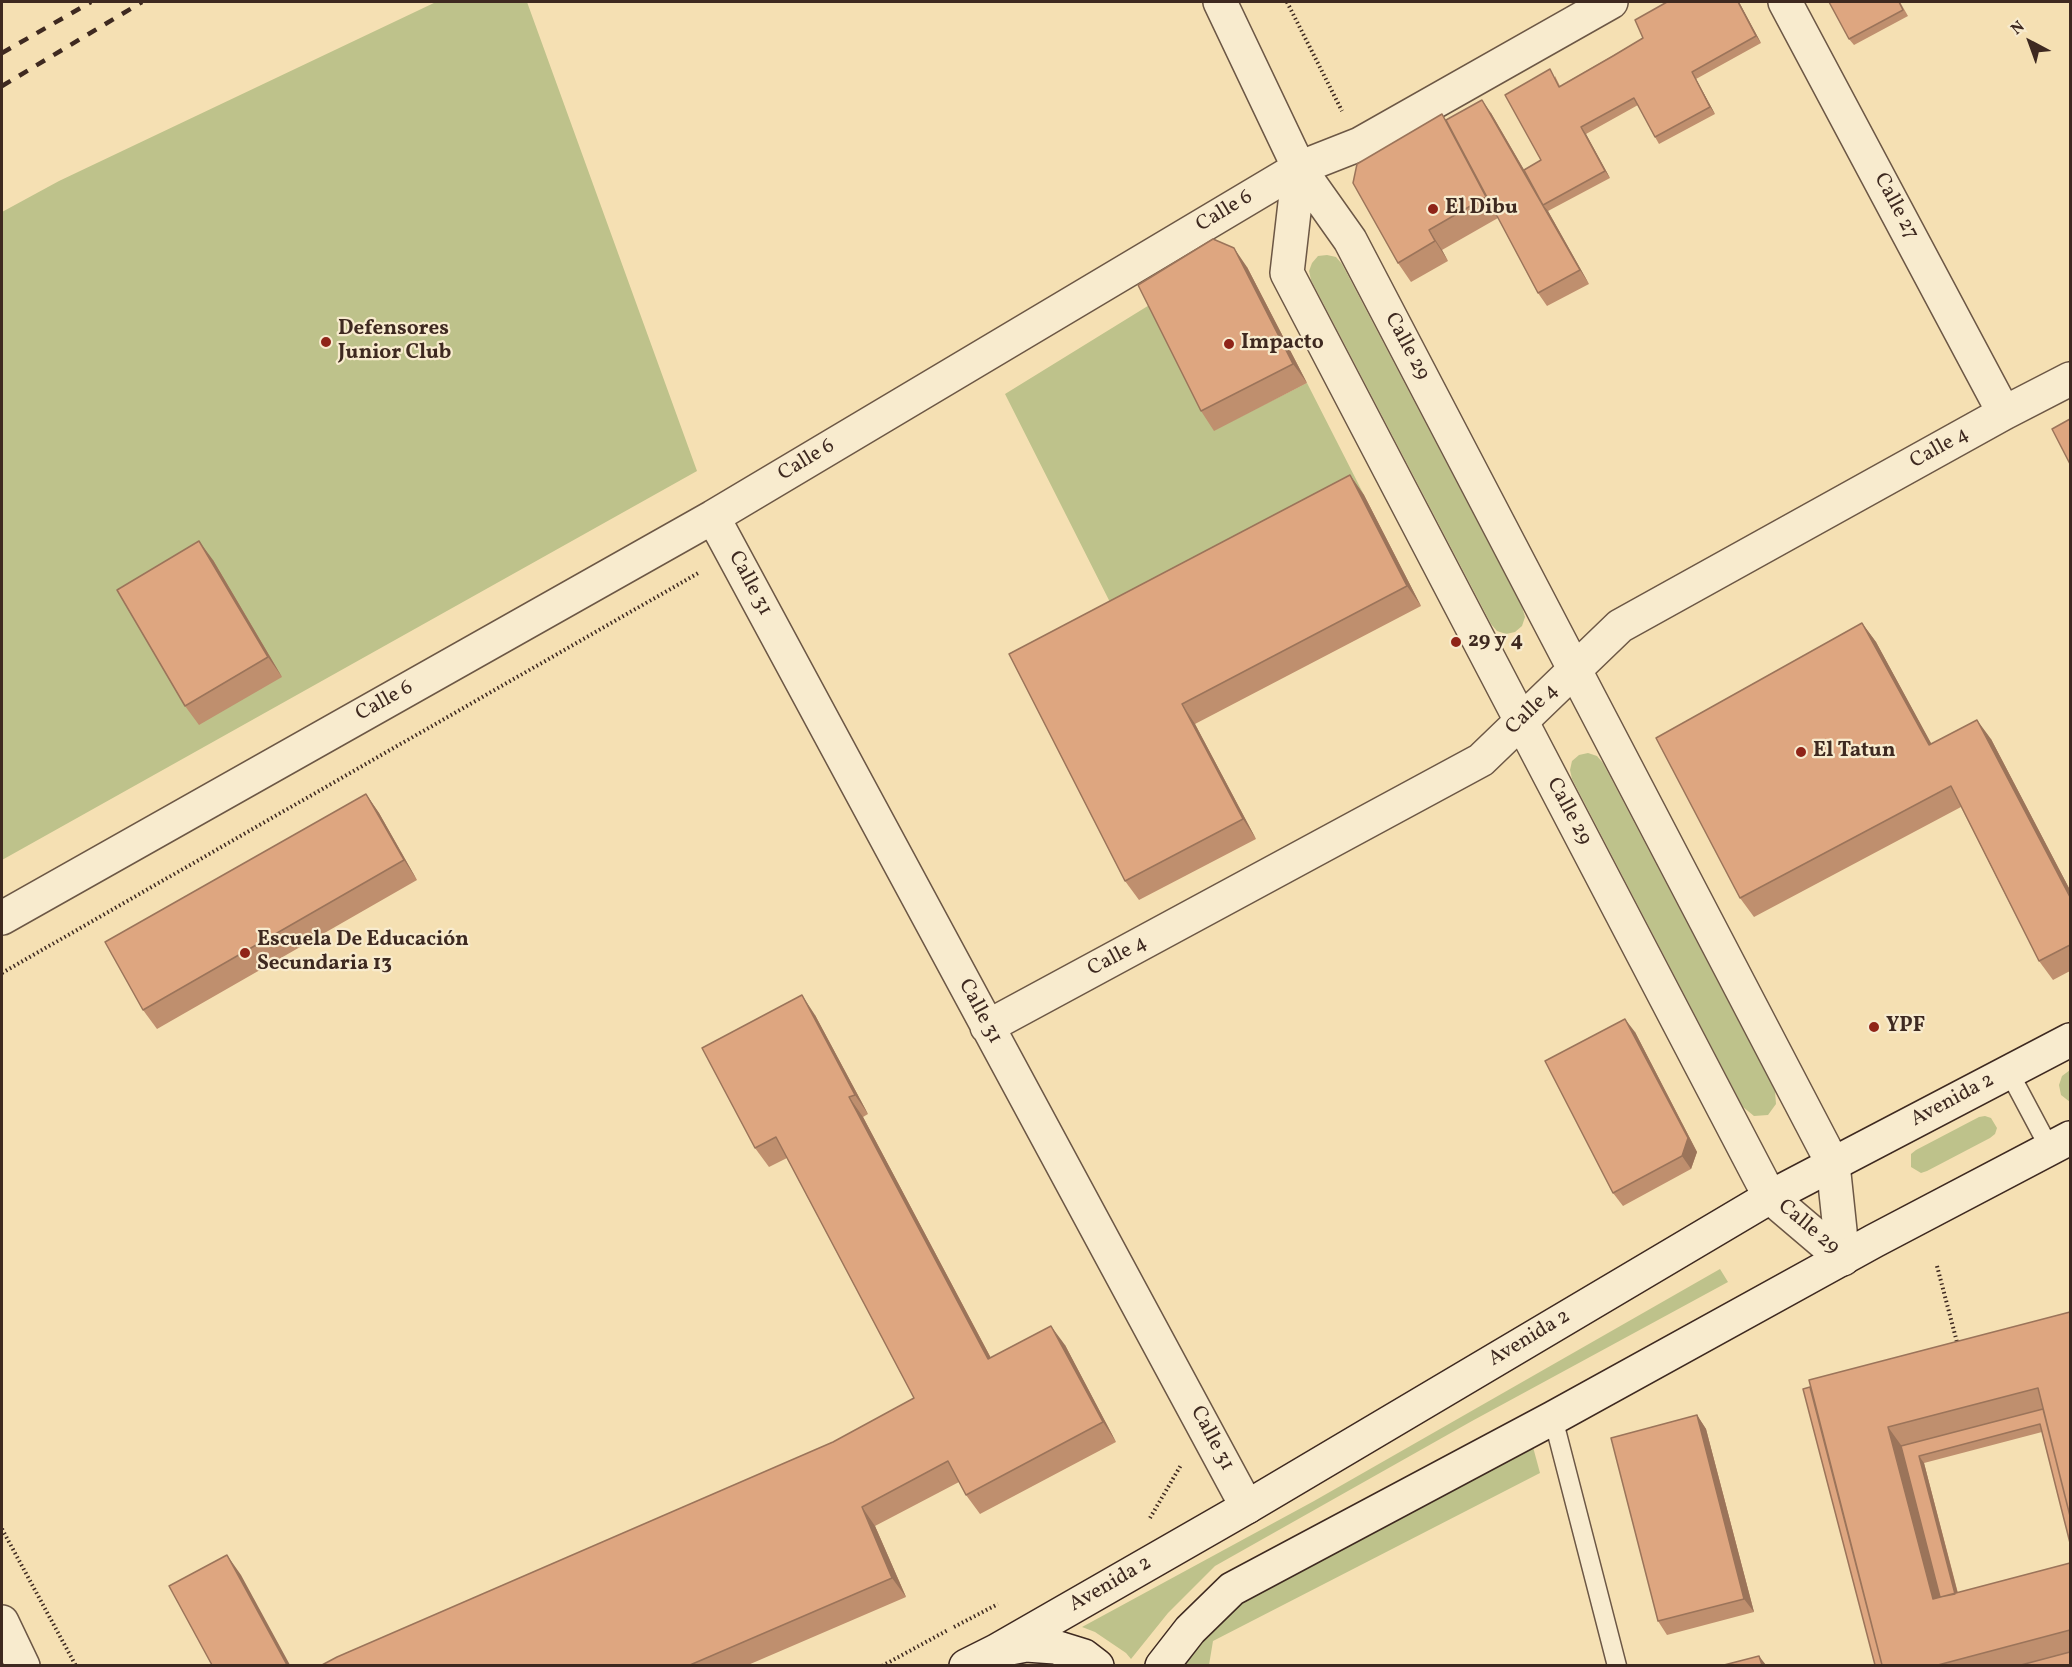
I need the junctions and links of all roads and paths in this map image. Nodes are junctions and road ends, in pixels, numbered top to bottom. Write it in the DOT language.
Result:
graph roads {
  1 [pos="1220,2"];
  2 [pos="1287,2"];
  3 [pos="1611,2"];
  4 [pos="1785,2"];
  5 [pos="1359,144"];
  6 [pos="1299,168"];
  7 [pos="2070,379"];
  8 [pos="2004,413"];
  9 [pos="713,517"];
  10 [pos="701,571"];
  11 [pos="1575,670"];
  12 [pos="1521,721"];
  13 [pos="2,918"];
  14 [pos="2,973"];
  15 [pos="987,1027"];
  16 [pos="2070,1040"];
  17 [pos="2009,1071"];
  18 [pos="2060,1144"];
  19 [pos="1833,1164"];
  20 [pos="1770,1197"];
  21 [pos="1843,1259"];
  22 [pos="1937,1266"];
  23 [pos="1961,1355"];
  24 [pos="1553,1418"];
  25 [pos="1181,1464"];
  26 [pos="1247,1507"];
  27 [pos="1146,1524"];
  28 [pos="2,1529"];
  29 [pos="998,1604"];
  30 [pos="2,1622"];
  31 [pos="975,1661"];
  32 [pos="24,1665"];
  33 [pos="75,1665"];
  34 [pos="882,1665"];
  35 [pos="1097,1665"];
  36 [pos="1162,1665"];
  37 [pos="1617,1665"];
  1 -- 6 [label="street, Calle 29"];
  2 -- 5 [label="path"];
  3 -- 5 [label="street, Calle 6"];
  4 -- 8 [label="street, Calle 27"];
  5 -- 6 [label="street, Calle 6"];
  6 -- 9 [label="street, Calle 6"];
  6 -- 11 [label="street, Calle 29"];
  6 -- 12 [label="street, Calle 29"];
  7 -- 8 [label="street, Calle 4"];
  8 -- 11 [label="street, Calle 4"];
  9 -- 13 [label="street, Calle 6"];
  9 -- 15 [label="street, Calle 31"];
  10 -- 14 [label="path"];
  11 -- 12 [label="street, Calle 4"];
  11 -- 19 [label="street, Calle 29"];
  12 -- 15 [label="street, Calle 4"];
  12 -- 20 [label="street, Calle 29"];
  15 -- 26 [label="street, Calle 31"];
  16 -- 17 [label="street, Avenida 2"];
  17 -- 18 [label="lane"];
  17 -- 19 [label="street, Avenida 2"];
  18 -- 21 [label="street"];
  19 -- 20 [label="street, Avenida 2"];
  19 -- 21 [label="street, Calle 29"];
  20 -- 21 [label="street, Calle 29"];
  20 -- 26 [label="street, Avenida 2"];
  21 -- 24 [label="street"];
  22 -- 23 [label="path"];
  24 -- 36 [label="street"];
  24 -- 37 [label="lane"];
  25 -- 27 [label="path"];
  26 -- 31 [label="street, Avenida 2"];
  28 -- 33 [label="path"];
  29 -- 34 [label="path"];
  30 -- 32 [label="street"];
  31 -- 35 [label="street, Avenida 2"];
}
